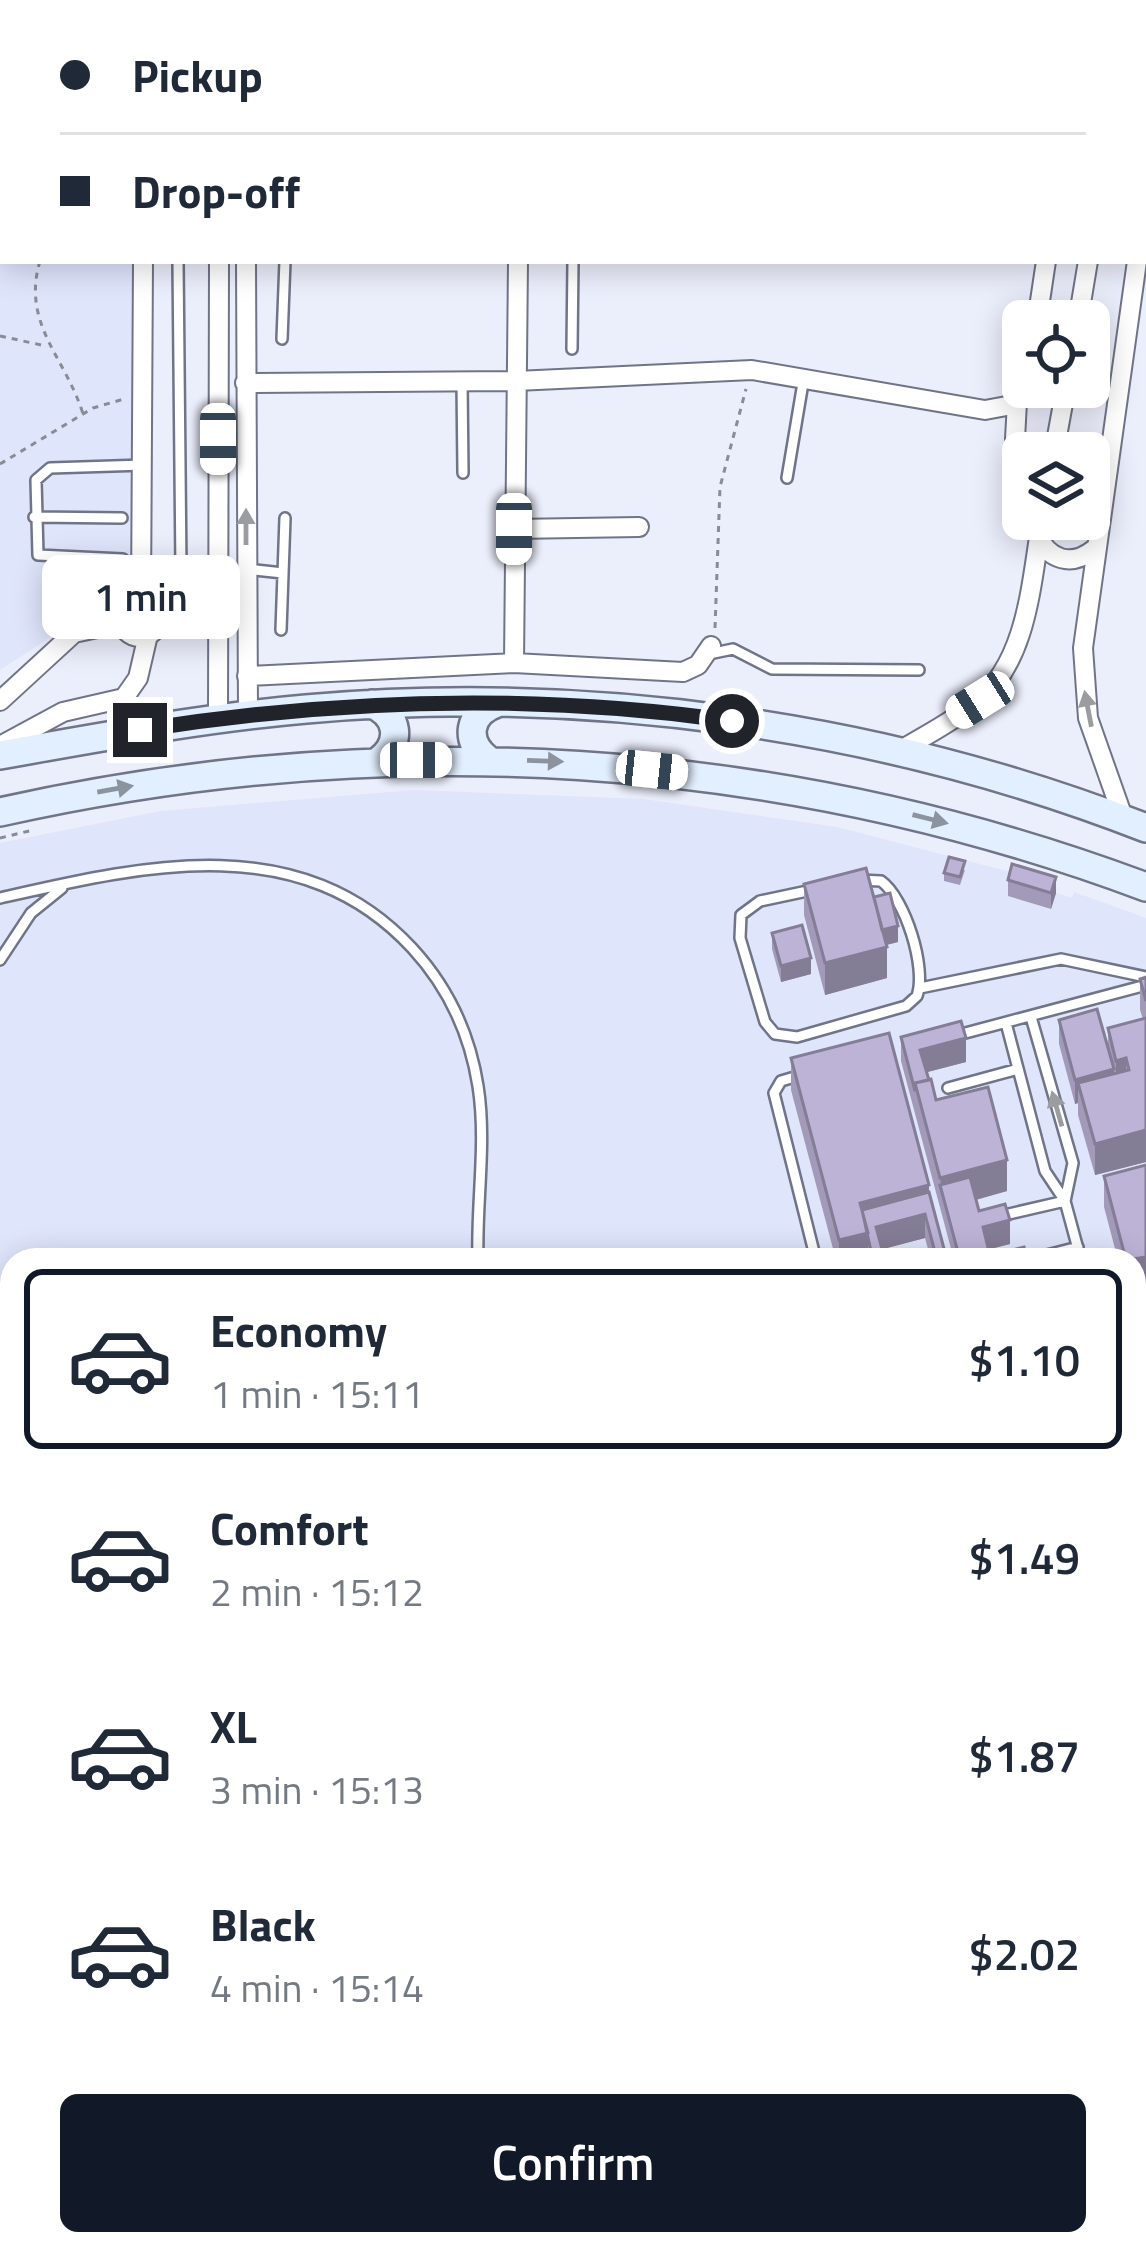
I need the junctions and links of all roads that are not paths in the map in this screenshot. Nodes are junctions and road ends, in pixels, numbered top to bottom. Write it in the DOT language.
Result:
graph roads {
  1 [pos="143,264"];
  2 [pos="178,264"];
  3 [pos="219,264"];
  4 [pos="246,264"];
  5 [pos="286,264"];
  6 [pos="518,264"];
  7 [pos="573,264"];
  8 [pos="1046,264"];
  9 [pos="1088,264"];
  10 [pos="1137,264"];
  11 [pos="1040,300"];
  12 [pos="1082,300"];
  13 [pos="282,339"];
  14 [pos="572,349"];
  15 [pos="804,376"];
  16 [pos="516,381"];
  17 [pos="461,382"];
  18 [pos="245,383"];
  19 [pos="1002,403"];
  20 [pos="144,465"];
  21 [pos="463,473"];
  22 [pos="787,478"];
  23 [pos="34,518"];
  24 [pos="122,518"];
  25 [pos="285,518"];
  26 [pos="639,527"];
  27 [pos="514,529"];
  28 [pos="1035,540"];
  29 [pos="1043,540"];
  30 [pos="1093,550"];
  31 [pos="123,559"];
  32 [pos="246,569"];
  33 [pos="283,573"];
  34 [pos="148,603"];
  35 [pos="247,616"];
  36 [pos="216,617"];
  37 [pos="121,623"];
  38 [pos="281,630"];
  39 [pos="148,635"];
  40 [pos="709,650"];
  41 [pos="514,663"];
  42 [pos="919,670"];
  43 [pos="247,676"];
  44 [pos="0,701"];
  45 [pos="497,703"];
  46 [pos="372,704"];
  47 [pos="248,714"];
  48 [pos="218,718"];
  49 [pos="0,751"];
  50 [pos="898,752"];
  51 [pos="488,759"];
  52 [pos="380,760"];
  53 [pos="0,812"];
  54 [pos="1135,824"];
  55 [pos="70,882"];
  56 [pos="1146,887"];
  57 [pos="0,898"];
  58 [pos="0,960"];
  59 [pos="1146,981"];
  60 [pos="920,988"];
  61 [pos="1031,1017"];
  62 [pos="1006,1023"];
  63 [pos="940,1040"];
  64 [pos="1018,1069"];
  65 [pos="808,1073"];
  66 [pos="948,1088"];
  67 [pos="1065,1201"];
  68 [pos="985,1220"];
  69 [pos="1078,1247"];
  70 [pos="478,1248"];
  71 [pos="813,1248"];
  72 [pos="1074,1248"];
  1 -- 20 [label="street"];
  2 -- 34 [label="lane"];
  3 -- 36 [label="street"];
  4 -- 18 [label="street"];
  5 -- 13 [label="lane"];
  6 -- 16 [label="street"];
  7 -- 14 [label="lane"];
  8 -- 11 [label="street"];
  9 -- 12 [label="street"];
  10 -- 30 [label="street"];
  15 -- 16 [label="street"];
  15 -- 19 [label="street"];
  15 -- 22 [label="lane"];
  16 -- 17 [label="street"];
  16 -- 27 [label="street"];
  17 -- 18 [label="street"];
  17 -- 21 [label="lane"];
  32 -- 18 [label="street, one-way"];
  20 -- 23 [label="lane"];
  20 -- 34 [label="street"];
  23 -- 24 [label="lane"];
  23 -- 31 [label="lane"];
  25 -- 33 [label="lane"];
  26 -- 27 [label="street"];
  27 -- 41 [label="street"];
  28 -- 50 [label="street"];
  29 -- 30 [label="street"];
  54 -- 30 [label="street, one-way"];
  32 -- 33 [label="lane"];
  32 -- 35 [label="street"];
  33 -- 38 [label="lane"];
  34 -- 37 [label="street"];
  34 -- 39 [label="street"];
  35 -- 36 [label="street"];
  35 -- 43 [label="street"];
  36 -- 48 [label="street"];
  37 -- 39 [label="street"];
  37 -- 44 [label="street"];
  39 -- 49 [label="street"];
  40 -- 41 [label="street"];
  40 -- 42 [label="lane"];
  41 -- 43 [label="street"];
  43 -- 47 [label="street"];
  45 -- 46 [label="main road"];
  45 -- 50 [label="main road"];
  45 -- 51 [label="main road"];
  46 -- 47 [label="main road"];
  46 -- 52 [label="main road"];
  47 -- 48 [label="main road"];
  48 -- 49 [label="main road"];
  50 -- 54 [label="main road"];
  51 -- 52 [label="main road"];
  51 -- 56 [label="main road, one-way"];
  53 -- 52 [label="main road, one-way"];
  55 -- 57 [label="lane"];
  55 -- 58 [label="lane"];
  55 -- 70 [label="lane"];
  59 -- 60 [label="lane"];
  59 -- 61 [label="lane"];
  60 -- 60 [label="lane"];
  61 -- 62 [label="lane"];
  67 -- 61 [label="lane, one-way"];
  62 -- 63 [label="lane"];
  62 -- 64 [label="lane"];
  64 -- 66 [label="lane"];
  64 -- 67 [label="lane"];
  65 -- 71 [label="lane"];
  67 -- 68 [label="lane"];
  67 -- 69 [label="lane"];
  69 -- 72 [label="lane"];
}
